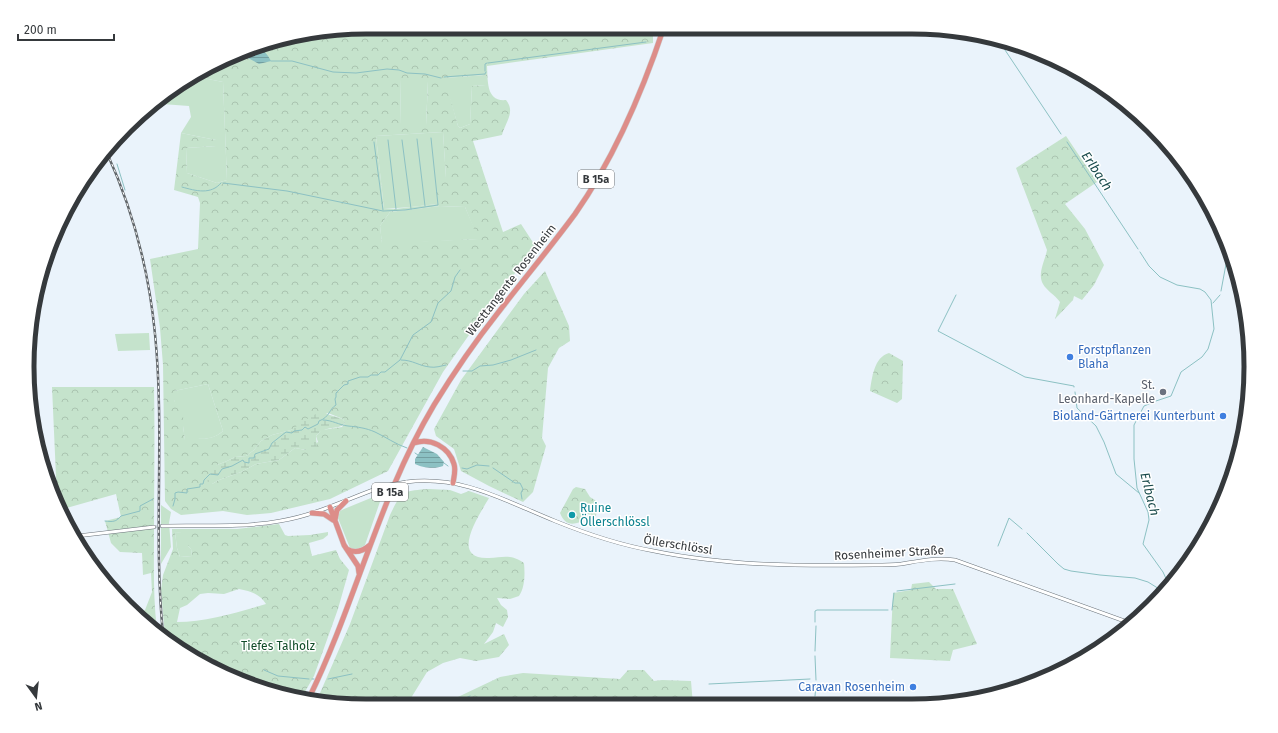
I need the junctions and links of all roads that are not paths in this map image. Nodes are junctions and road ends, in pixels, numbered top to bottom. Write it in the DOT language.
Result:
graph roads {
  1 [pos="661,34"];
  2 [pos="423,426"];
  3 [pos="429,440"];
  4 [pos="414,442"];
  5 [pos="453,483"];
  6 [pos="346,501"];
  7 [pos="330,507"];
  8 [pos="312,513"];
  9 [pos="335,523"];
  10 [pos="162,526"];
  11 [pos="154,527"];
  12 [pos="81,536"];
  13 [pos="370,544"];
  14 [pos="346,548"];
  15 [pos="733,562"];
  16 [pos="359,576"];
  17 [pos="1125,621"];
  18 [pos="312,694"];
  1 -- 2 [label="highway, Westtangente Rosenheim / B 15a"];
  2 -- 3 [label="highway"];
  2 -- 4 [label="highway, Westtangente Rosenheim / B 15a"];
  3 -- 4 [label="highway"];
  3 -- 5 [label="highway"];
  4 -- 13 [label="highway, Westtangente Rosenheim / B 15a"];
  5 -- 6 [label="street, Öllerschlössl, bridge"];
  5 -- 15 [label="street, Öllerschlössl"];
  6 -- 7 [label="street, Öllerschlössl"];
  6 -- 9 [label="highway"];
  7 -- 8 [label="street, Öllerschlössl"];
  7 -- 9 [label="highway"];
  8 -- 9 [label="highway"];
  8 -- 10 [label="street, Öllerschlössl"];
  9 -- 14 [label="highway"];
  11 -- 12 [label="street"];
  13 -- 14 [label="highway"];
  13 -- 16 [label="highway, B 15a"];
  14 -- 16 [label="highway"];
  15 -- 17 [label="street, Rosenheimer Straße"];
  16 -- 18 [label="highway, B 15a"];
}
